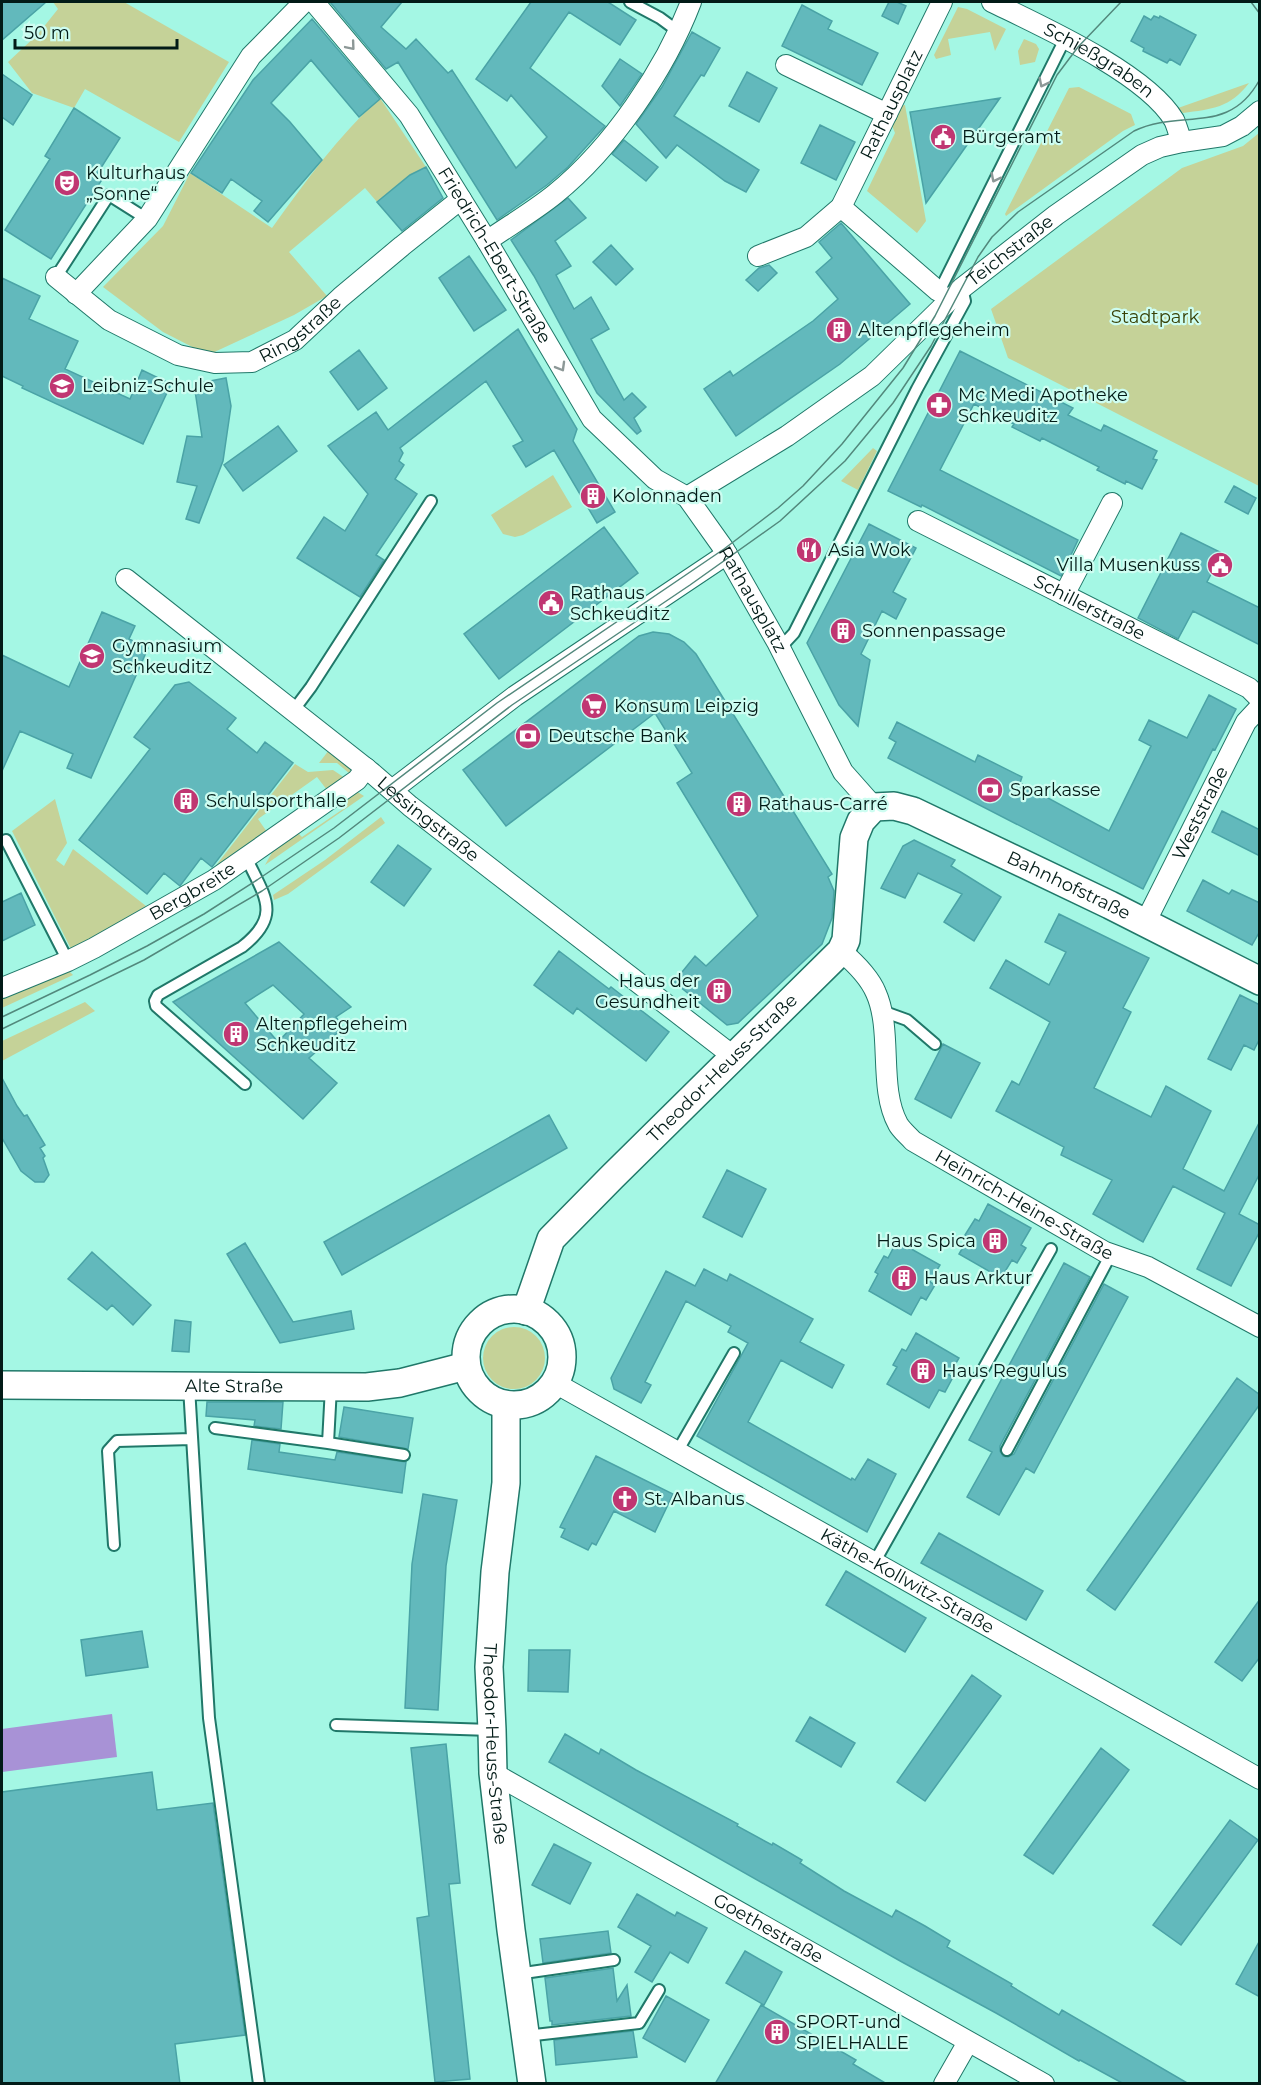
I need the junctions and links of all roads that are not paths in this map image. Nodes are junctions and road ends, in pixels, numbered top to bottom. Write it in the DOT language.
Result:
graph roads {
  1 [pos="304,2"];
  2 [pos="314,2"];
  3 [pos="630,2"];
  4 [pos="691,2"];
  5 [pos="942,2"];
  6 [pos="992,2"];
  7 [pos="679,32"];
  8 [pos="1065,39"];
  9 [pos="786,65"];
  10 [pos="1260,111"];
  11 [pos="887,114"];
  12 [pos="1182,142"];
  13 [pos="461,199"];
  14 [pos="841,207"];
  15 [pos="147,219"];
  16 [pos="487,241"];
  17 [pos="758,256"];
  18 [pos="56,277"];
  19 [pos="962,288"];
  20 [pos="76,294"];
  21 [pos="939,300"];
  22 [pos="687,497"];
  23 [pos="431,501"];
  24 [pos="1112,503"];
  25 [pos="918,521"];
  26 [pos="727,554"];
  27 [pos="126,579"];
  28 [pos="1064,595"];
  29 [pos="780,648"];
  30 [pos="1260,699"];
  31 [pos="1260,707"];
  32 [pos="293,711"];
  33 [pos="366,768"];
  34 [pos="392,790"];
  35 [pos="874,807"];
  36 [pos="6,840"];
  37 [pos="246,857"];
  38 [pos="1145,923"];
  39 [pos="841,951"];
  40 [pos="68,961"];
  41 [pos="1260,981"];
  42 [pos="2,988"];
  43 [pos="882,1011"];
  44 [pos="935,1044"];
  45 [pos="734,1056"];
  46 [pos="245,1084"];
  47 [pos="1051,1249"];
  48 [pos="1111,1254"];
  49 [pos="526,1311"];
  50 [pos="1260,1326"];
  51 [pos="734,1353"];
  52 [pos="466,1366"];
  53 [pos="555,1383"];
  54 [pos="2,1384"];
  55 [pos="189,1384"];
  56 [pos="331,1387"];
  57 [pos="506,1405"];
  58 [pos="215,1428"];
  59 [pos="192,1439"];
  60 [pos="328,1443"];
  61 [pos="1007,1450"];
  62 [pos="677,1452"];
  63 [pos="404,1455"];
  64 [pos="114,1545"];
  65 [pos="874,1563"];
  66 [pos="336,1725"];
  67 [pos="492,1730"];
  68 [pos="493,1773"];
  69 [pos="1260,1779"];
  70 [pos="614,1960"];
  71 [pos="517,1974"];
  72 [pos="659,1990"];
  73 [pos="526,2036"];
  74 [pos="968,2042"];
  75 [pos="260,2084"];
  76 [pos="532,2084"];
  77 [pos="944,2084"];
  78 [pos="1044,2084"];
  1 -- 15 [label="street"];
  2 -- 13 [label="street, Friedrich-Ebert-Straße, one-way"];
  3 -- 7 [label="lane"];
  4 -- 7 [label="street"];
  5 -- 11 [label="street, Rathausplatz"];
  6 -- 8 [label="street, Schießgraben"];
  7 -- 16 [label="street"];
  8 -- 12 [label="street, Schießgraben"];
  8 -- 21 [label="lane, one-way"];
  9 -- 11 [label="street"];
  10 -- 12 [label="street, Teichstraße"];
  11 -- 14 [label="street, Rathausplatz"];
  12 -- 19 [label="street, Teichstraße"];
  13 -- 16 [label="street, Friedrich-Ebert-Straße"];
  13 -- 20 [label="street, Ringstraße"];
  14 -- 17 [label="street"];
  14 -- 21 [label="street"];
  15 -- 18 [label="lane"];
  15 -- 20 [label="street"];
  16 -- 22 [label="street, Friedrich-Ebert-Straße, one-way"];
  18 -- 20 [label="street, Ringstraße"];
  19 -- 21 [label="street, Teichstraße"];
  19 -- 29 [label="lane"];
  21 -- 22 [label="street, Teichstraße"];
  22 -- 26 [label="street, Rathausplatz"];
  23 -- 32 [label="lane"];
  24 -- 28 [label="street"];
  25 -- 28 [label="street, Schillerstraße"];
  26 -- 29 [label="street, Rathausplatz"];
  26 -- 34 [label="street"];
  27 -- 32 [label="street, Lessingstraße"];
  28 -- 30 [label="street, Schillerstraße"];
  29 -- 35 [label="street, Rathausplatz"];
  31 -- 38 [label="street, Weststraße"];
  32 -- 33 [label="street, Lessingstraße"];
  33 -- 34 [label="street, Lessingstraße"];
  33 -- 37 [label="street, Bergbreite"];
  34 -- 45 [label="street, Lessingstraße"];
  35 -- 38 [label="street, Bahnhofstraße"];
  35 -- 39 [label="street"];
  36 -- 40 [label="lane"];
  37 -- 40 [label="street, Bergbreite"];
  37 -- 46 [label="lane"];
  38 -- 41 [label="street, Bahnhofstraße"];
  39 -- 43 [label="street, Heinrich-Heine-Straße"];
  39 -- 45 [label="street, Theodor-Heuss-Straße"];
  40 -- 42 [label="street, Bergbreite"];
  43 -- 44 [label="lane"];
  43 -- 48 [label="street, Heinrich-Heine-Straße"];
  45 -- 49 [label="street, Theodor-Heuss-Straße"];
  47 -- 65 [label="lane"];
  48 -- 50 [label="street, Heinrich-Heine-Straße"];
  48 -- 61 [label="lane"];
  49 -- 52 [label="street"];
  49 -- 53 [label="street"];
  51 -- 62 [label="lane"];
  52 -- 56 [label="street, Alte Straße"];
  52 -- 57 [label="street"];
  53 -- 57 [label="street"];
  53 -- 62 [label="street, Käthe-Kollwitz-Straße"];
  54 -- 55 [label="street, Alte Straße"];
  55 -- 56 [label="street, Alte Straße"];
  55 -- 59 [label="lane"];
  56 -- 60 [label="lane"];
  57 -- 67 [label="street, Theodor-Heuss-Straße"];
  58 -- 60 [label="lane"];
  59 -- 64 [label="lane"];
  59 -- 75 [label="lane"];
  60 -- 63 [label="lane"];
  62 -- 65 [label="street, Käthe-Kollwitz-Straße"];
  65 -- 69 [label="street, Käthe-Kollwitz-Straße"];
  66 -- 67 [label="lane"];
  67 -- 68 [label="street, Theodor-Heuss-Straße"];
  68 -- 71 [label="street, Theodor-Heuss-Straße"];
  68 -- 74 [label="street, Goethestraße"];
  70 -- 71 [label="lane"];
  71 -- 73 [label="street, Theodor-Heuss-Straße"];
  72 -- 73 [label="lane"];
  73 -- 76 [label="street, Theodor-Heuss-Straße"];
  74 -- 77 [label="street"];
  74 -- 78 [label="street, Goethestraße"];
}
